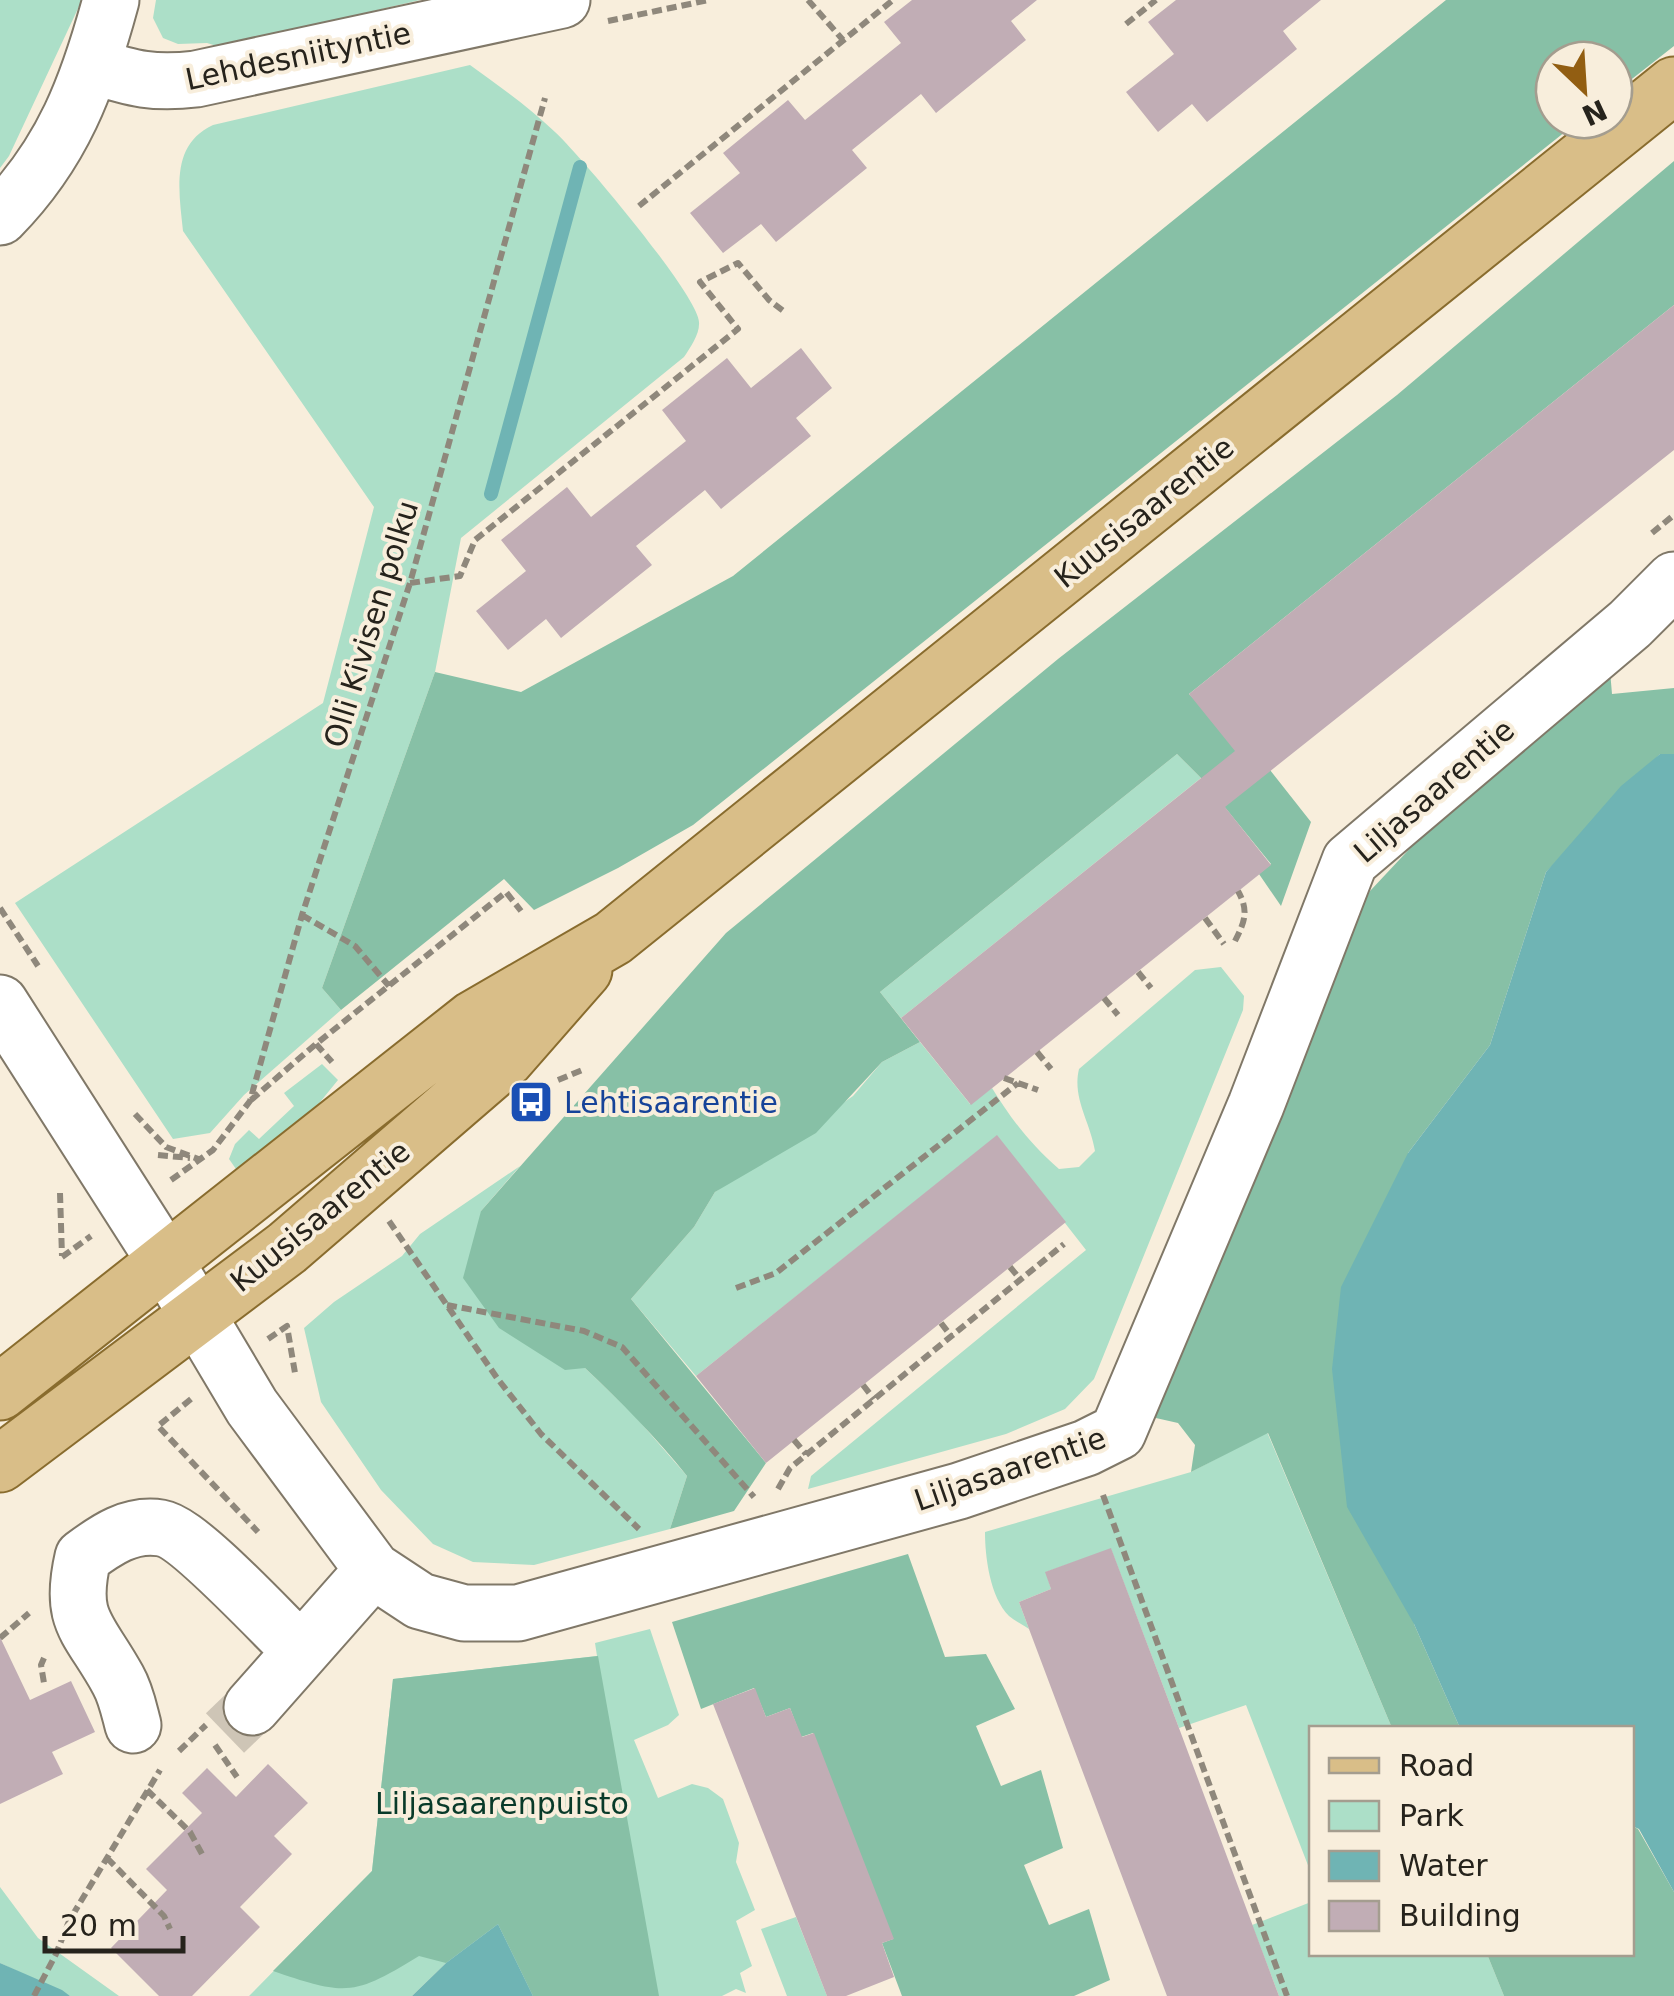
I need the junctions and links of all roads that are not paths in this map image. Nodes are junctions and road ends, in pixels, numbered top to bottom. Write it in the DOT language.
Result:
graph roads {
  1 [pos="112,0"];
  2 [pos="562,0"];
  3 [pos="94,66"];
  4 [pos="1674,85"];
  5 [pos="0,217"];
  6 [pos="1674,580"];
  7 [pos="612,938"];
  8 [pos="21,988"];
  9 [pos="166,1261"];
  10 [pos="198,1315"];
  11 [pos="0,1392"];
  12 [pos="0,1464"];
  13 [pos="373,1570"];
  14 [pos="301,1651"];
  15 [pos="232,1712"];
  16 [pos="134,1725"];
  1 -- 3 [label="street"];
  2 -- 3 [label="street, Lehdesniityntie"];
  3 -- 5 [label="street"];
  4 -- 7 [label="main road, Kuusisaarentie"];
  6 -- 13 [label="street, Liljasaarentie"];
  7 -- 9 [label="main road, Kuusisaarentie"];
  7 -- 10 [label="main road, Kuusisaarentie"];
  8 -- 9 [label="street"];
  9 -- 10 [label="street, Liljasaarentie"];
  9 -- 11 [label="main road, Kuusisaarentie"];
  10 -- 12 [label="main road, Kuusisaarentie"];
  10 -- 13 [label="street, Liljasaarentie"];
  13 -- 14 [label="street"];
  14 -- 15 [label="street"];
  14 -- 16 [label="street"];
}
